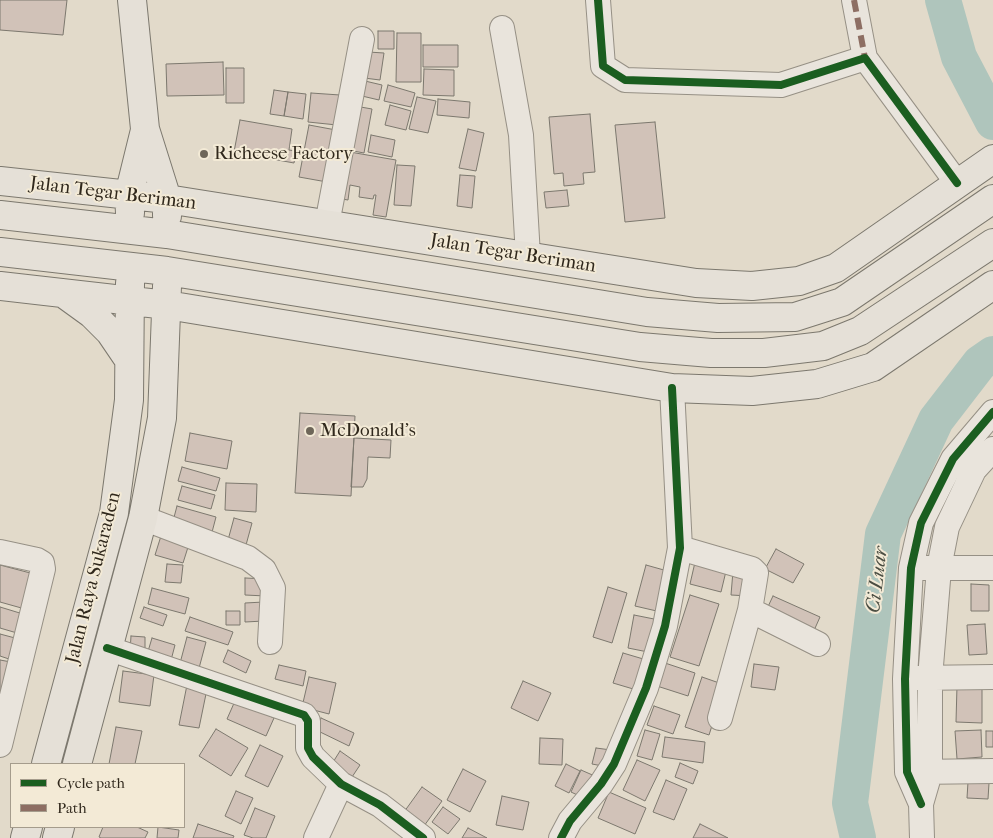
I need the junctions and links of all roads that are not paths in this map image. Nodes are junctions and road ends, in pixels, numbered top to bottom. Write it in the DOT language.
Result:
graph roads {
  1 [pos="132,0"];
  2 [pos="598,0"];
  3 [pos="854,0"];
  4 [pos="502,28"];
  5 [pos="362,39"];
  6 [pos="865,58"];
  7 [pos="145,129"];
  8 [pos="993,159"];
  9 [pos="0,181"];
  10 [pos="957,183"];
  11 [pos="129,195"];
  12 [pos="167,199"];
  13 [pos="993,199"];
  14 [pos="0,215"];
  15 [pos="327,224"];
  16 [pos="130,229"];
  17 [pos="167,234"];
  18 [pos="993,243"];
  19 [pos="0,252"];
  20 [pos="528,256"];
  21 [pos="130,267"];
  22 [pos="167,271"];
  23 [pos="993,285"];
  24 [pos="0,286"];
  25 [pos="63,293"];
  26 [pos="130,300"];
  27 [pos="167,305"];
  28 [pos="129,360"];
  29 [pos="672,388"];
  30 [pos="993,412"];
  31 [pos="993,450"];
  32 [pos="142,518"];
  33 [pos="680,548"];
  34 [pos="0,552"];
  35 [pos="911,568"];
  36 [pos="938,568"];
  37 [pos="993,568"];
  38 [pos="750,610"];
  39 [pos="270,642"];
  40 [pos="818,644"];
  41 [pos="107,648"];
  42 [pos="993,676"];
  43 [pos="905,678"];
  44 [pos="930,678"];
  45 [pos="720,718"];
  46 [pos="0,745"];
  47 [pos="46,763"];
  48 [pos="77,763"];
  49 [pos="993,771"];
  50 [pos="907,772"];
  51 [pos="930,773"];
  52 [pos="341,784"];
  53 [pos="922,804"];
  54 [pos="316,838"];
  55 [pos="423,838"];
  56 [pos="561,838"];
  57 [pos="922,838"];
  1 -- 7 [label="main road"];
  2 -- 6 [label="street"];
  3 -- 6 [label="street"];
  4 -- 20 [label="street"];
  5 -- 15 [label="street"];
  6 -- 10 [label="street"];
  7 -- 11 [label="main road, Jalan Raya Sukaraden"];
  7 -- 12 [label="main road, Jalan Raya Sukaraden"];
  8 -- 10 [label="main road, Jalan Tegar Beriman"];
  9 -- 11 [label="main road, Jalan Tegar Beriman"];
  10 -- 20 [label="main road, Jalan Tegar Beriman"];
  11 -- 12 [label="main road, Jalan Tegar Beriman"];
  11 -- 16 [label="main road, Jalan Raya Sukaraden"];
  12 -- 15 [label="main road, Jalan Tegar Beriman"];
  12 -- 17 [label="main road, Jalan Raya Sukaraden"];
  13 -- 17 [label="main road, Jalan Tegar Beriman"];
  14 -- 16 [label="main road, Jalan Tegar Beriman"];
  15 -- 20 [label="main road, Jalan Tegar Beriman"];
  16 -- 17 [label="main road, Jalan Tegar Beriman"];
  16 -- 21 [label="main road, Jalan Raya Sukaraden"];
  17 -- 22 [label="main road, Jalan Raya Sukaraden"];
  18 -- 22 [label="main road"];
  19 -- 21 [label="main road"];
  21 -- 22 [label="main road"];
  21 -- 26 [label="main road, Jalan Raya Sukaraden"];
  22 -- 27 [label="main road, Jalan Raya Sukaraden"];
  23 -- 29 [label="main road"];
  24 -- 25 [label="main road"];
  25 -- 26 [label="main road"];
  25 -- 28 [label="main road"];
  26 -- 27 [label="main road"];
  26 -- 28 [label="main road, Jalan Raya Sukaraden"];
  27 -- 29 [label="main road"];
  27 -- 32 [label="main road, Jalan Raya Sukaraden"];
  28 -- 47 [label="main road, Jalan Raya Sukaraden"];
  29 -- 33 [label="street"];
  30 -- 35 [label="street"];
  31 -- 36 [label="street"];
  32 -- 39 [label="street"];
  32 -- 41 [label="main road, Jalan Raya Sukaraden"];
  33 -- 38 [label="street"];
  33 -- 56 [label="street"];
  34 -- 46 [label="street"];
  35 -- 36 [label="street"];
  35 -- 43 [label="street"];
  36 -- 37 [label="street"];
  36 -- 44 [label="street"];
  38 -- 40 [label="street"];
  38 -- 45 [label="street"];
  41 -- 48 [label="main road, Jalan Raya Sukaraden"];
  41 -- 52 [label="street"];
  42 -- 44 [label="street"];
  43 -- 44 [label="street"];
  43 -- 50 [label="street"];
  44 -- 51 [label="street"];
  49 -- 51 [label="street"];
  50 -- 51 [label="street"];
  50 -- 53 [label="street"];
  51 -- 53 [label="street"];
  52 -- 54 [label="street"];
  52 -- 55 [label="street"];
  53 -- 57 [label="street"];
}
